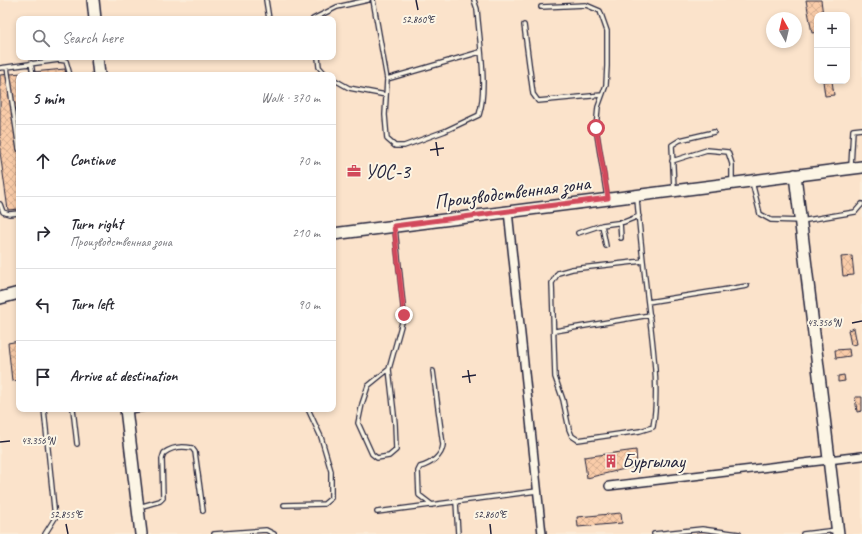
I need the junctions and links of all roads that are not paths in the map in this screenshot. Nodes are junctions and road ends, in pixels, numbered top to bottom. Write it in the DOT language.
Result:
graph roads {
  1 [pos="94,0"];
  2 [pos="266,0"];
  3 [pos="368,0"];
  4 [pos="373,0"];
  5 [pos="474,0"];
  6 [pos="541,7"];
  7 [pos="95,16"];
  8 [pos="269,16"];
  9 [pos="320,16"];
  10 [pos="524,25"];
  11 [pos="480,52"];
  12 [pos="59,60"];
  13 [pos="59,60"];
  14 [pos="97,60"];
  15 [pos="318,60"];
  16 [pos="31,63"];
  17 [pos="7,67"];
  18 [pos="0,68"];
  19 [pos="32,72"];
  20 [pos="69,72"];
  21 [pos="99,72"];
  22 [pos="323,72"];
  23 [pos="387,79"];
  24 [pos="336,81"];
  25 [pos="386,95"];
  26 [pos="602,95"];
  27 [pos="16,128"];
  28 [pos="862,129"];
  29 [pos="714,132"];
  30 [pos="672,161"];
  31 [pos="857,168"];
  32 [pos="795,175"];
  33 [pos="752,181"];
  34 [pos="732,183"];
  35 [pos="674,190"];
  36 [pos="637,195"];
  37 [pos="608,198"];
  38 [pos="0,204"];
  39 [pos="862,204"];
  40 [pos="508,211"];
  41 [pos="16,213"];
  42 [pos="639,216"];
  43 [pos="801,221"];
  44 [pos="620,222"];
  45 [pos="602,225"];
  46 [pos="394,226"];
  47 [pos="578,233"];
  48 [pos="336,234"];
  49 [pos="621,238"];
  50 [pos="606,246"];
  51 [pos="643,261"];
  52 [pos="748,286"];
  53 [pos="16,294"];
  54 [pos="0,298"];
  55 [pos="648,302"];
  56 [pos="650,315"];
  57 [pos="555,331"];
  58 [pos="389,368"];
  59 [pos="434,371"];
  60 [pos="44,412"];
  61 [pos="73,412"];
  62 [pos="126,412"];
  63 [pos="309,412"];
  64 [pos="77,444"];
  65 [pos="862,456"];
  66 [pos="829,460"];
  67 [pos="609,486"];
  68 [pos="537,491"];
  69 [pos="456,502"];
  70 [pos="284,505"];
  71 [pos="432,505"];
  72 [pos="138,507"];
  73 [pos="203,511"];
  74 [pos="377,512"];
  75 [pos="838,532"];
  76 [pos="44,534"];
  77 [pos="141,534"];
  78 [pos="214,534"];
  79 [pos="274,534"];
  80 [pos="458,534"];
  81 [pos="542,534"];
  82 [pos="654,534"];
  83 [pos="739,534"];
  84 [pos="803,534"];
  1 -- 7 [label="main road"];
  2 -- 8 [label="lane"];
  3 -- 9 [label="lane"];
  4 -- 23 [label="lane"];
  5 -- 11 [label="lane"];
  6 -- 26 [label="lane"];
  10 -- 26 [label="lane"];
  11 -- 23 [label="lane"];
  11 -- 25 [label="lane"];
  12 -- 16 [label="lane"];
  13 -- 20 [label="lane"];
  14 -- 21 [label="main road"];
  15 -- 22 [label="lane"];
  16 -- 17 [label="lane"];
  16 -- 19 [label="lane"];
  17 -- 18 [label="lane"];
  17 -- 27 [label="lane"];
  23 -- 25 [label="lane"];
  24 -- 25 [label="lane"];
  26 -- 37 [label="lane"];
  28 -- 31 [label="lane"];
  29 -- 30 [label="lane"];
  30 -- 34 [label="lane"];
  30 -- 35 [label="lane"];
  31 -- 32 [label="main road, Производственная зона"];
  32 -- 33 [label="main road, Производственная зона"];
  32 -- 43 [label="main road"];
  33 -- 34 [label="main road, Производственная зона"];
  33 -- 43 [label="lane"];
  34 -- 35 [label="main road, Производственная зона"];
  35 -- 36 [label="main road, Производственная зона"];
  36 -- 37 [label="main road, Производственная зона"];
  36 -- 42 [label="lane"];
  37 -- 40 [label="main road, Производственная зона"];
  38 -- 41 [label="lane"];
  39 -- 43 [label="lane"];
  40 -- 46 [label="main road, Производственная зона"];
  40 -- 68 [label="street"];
  42 -- 44 [label="lane"];
  42 -- 51 [label="lane"];
  43 -- 66 [label="main road"];
  44 -- 45 [label="lane"];
  44 -- 49 [label="lane"];
  45 -- 47 [label="lane"];
  45 -- 50 [label="lane"];
  46 -- 48 [label="main road, Производственная зона"];
  46 -- 58 [label="lane"];
  51 -- 55 [label="lane"];
  51 -- 57 [label="lane"];
  52 -- 55 [label="lane"];
  53 -- 54 [label="main road"];
  55 -- 56 [label="lane"];
  56 -- 57 [label="lane"];
  56 -- 57 [label="lane"];
  58 -- 58 [label="lane"];
  59 -- 71 [label="lane"];
  60 -- 76 [label="lane"];
  61 -- 64 [label="lane"];
  62 -- 72 [label="main road"];
  63 -- 70 [label="lane"];
  65 -- 66 [label="street"];
  66 -- 67 [label="street"];
  66 -- 75 [label="main road"];
  68 -- 69 [label="lane"];
  68 -- 81 [label="street"];
  69 -- 71 [label="lane"];
  69 -- 80 [label="lane"];
  71 -- 74 [label="lane"];
  72 -- 73 [label="lane"];
  72 -- 77 [label="main road"];
  75 -- 84 [label="lane"];
  78 -- 79 [label="lane"];
  82 -- 83 [label="lane"];
}
